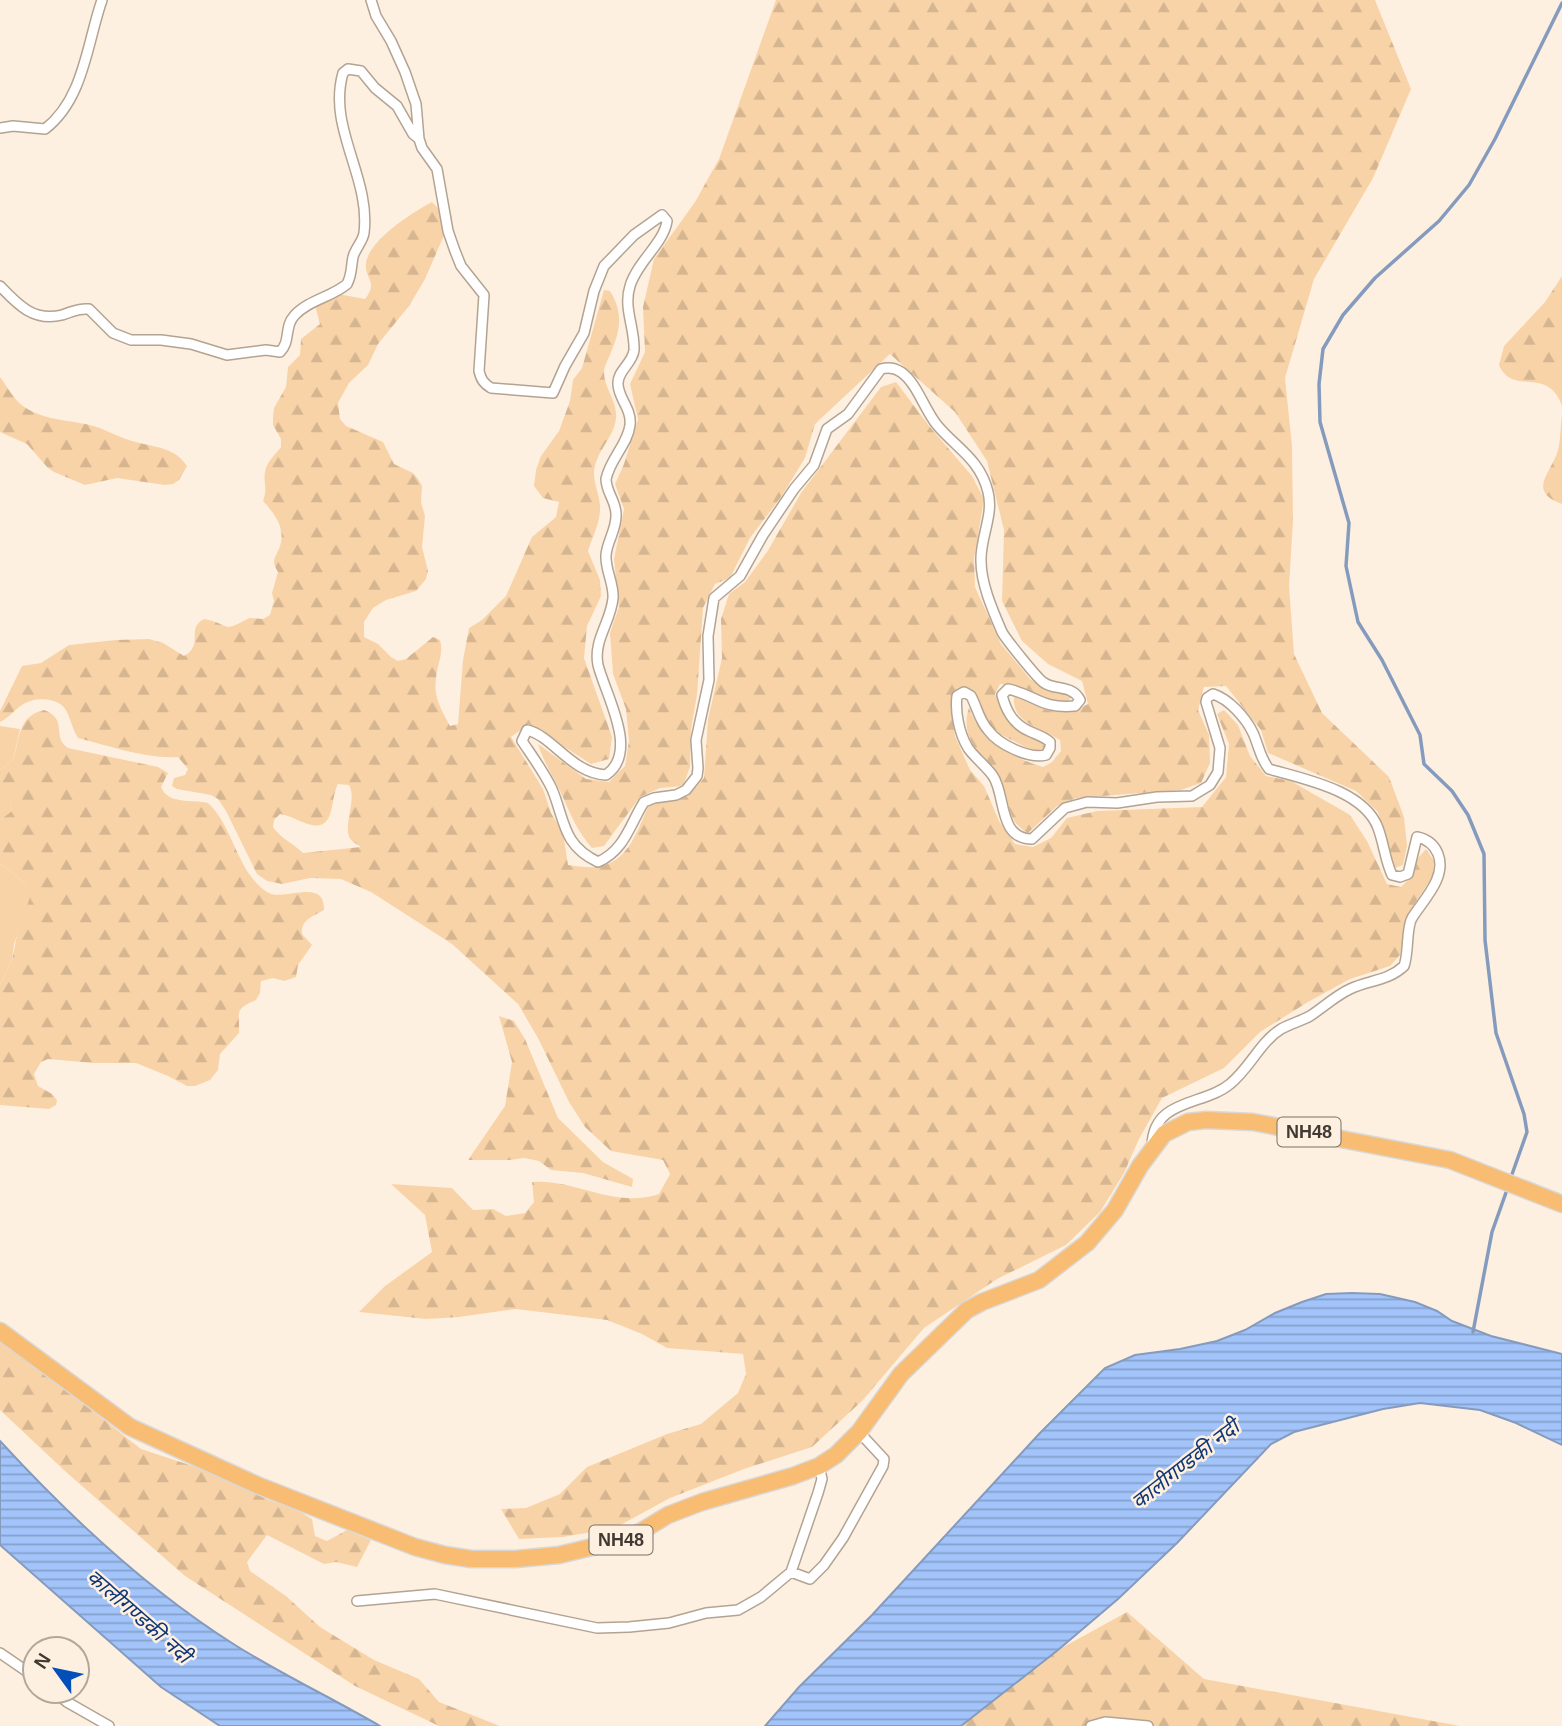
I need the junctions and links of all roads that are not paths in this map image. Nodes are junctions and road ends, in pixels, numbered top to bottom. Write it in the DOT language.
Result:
graph roads {
  1 [pos="102,0"];
  2 [pos="371,0"];
  3 [pos="0,128"];
  4 [pos="419,139"];
  5 [pos="0,286"];
  6 [pos="1152,1152"];
  7 [pos="1562,1204"];
  8 [pos="0,1331"];
  9 [pos="859,1432"];
  10 [pos="819,1466"];
  11 [pos="791,1572"];
  12 [pos="357,1601"];
  13 [pos="0,1653"];
  14 [pos="21,1667"];
  15 [pos="72,1705"];
  16 [pos="109,1726"];
  17 [pos="1091,1726"];
  18 [pos="1148,1726"];
  1 -- 3 [label="street"];
  2 -- 4 [label="street"];
  4 -- 5 [label="street"];
  4 -- 6 [label="street"];
  6 -- 7 [label="highway, NH48"];
  6 -- 9 [label="highway, NH48"];
  8 -- 10 [label="highway, NH48"];
  9 -- 10 [label="highway, NH48"];
  9 -- 11 [label="street"];
  10 -- 11 [label="street"];
  11 -- 12 [label="street"];
  13 -- 14 [label="street"];
  15 -- 16 [label="street"];
  17 -- 18 [label="street"];
}
